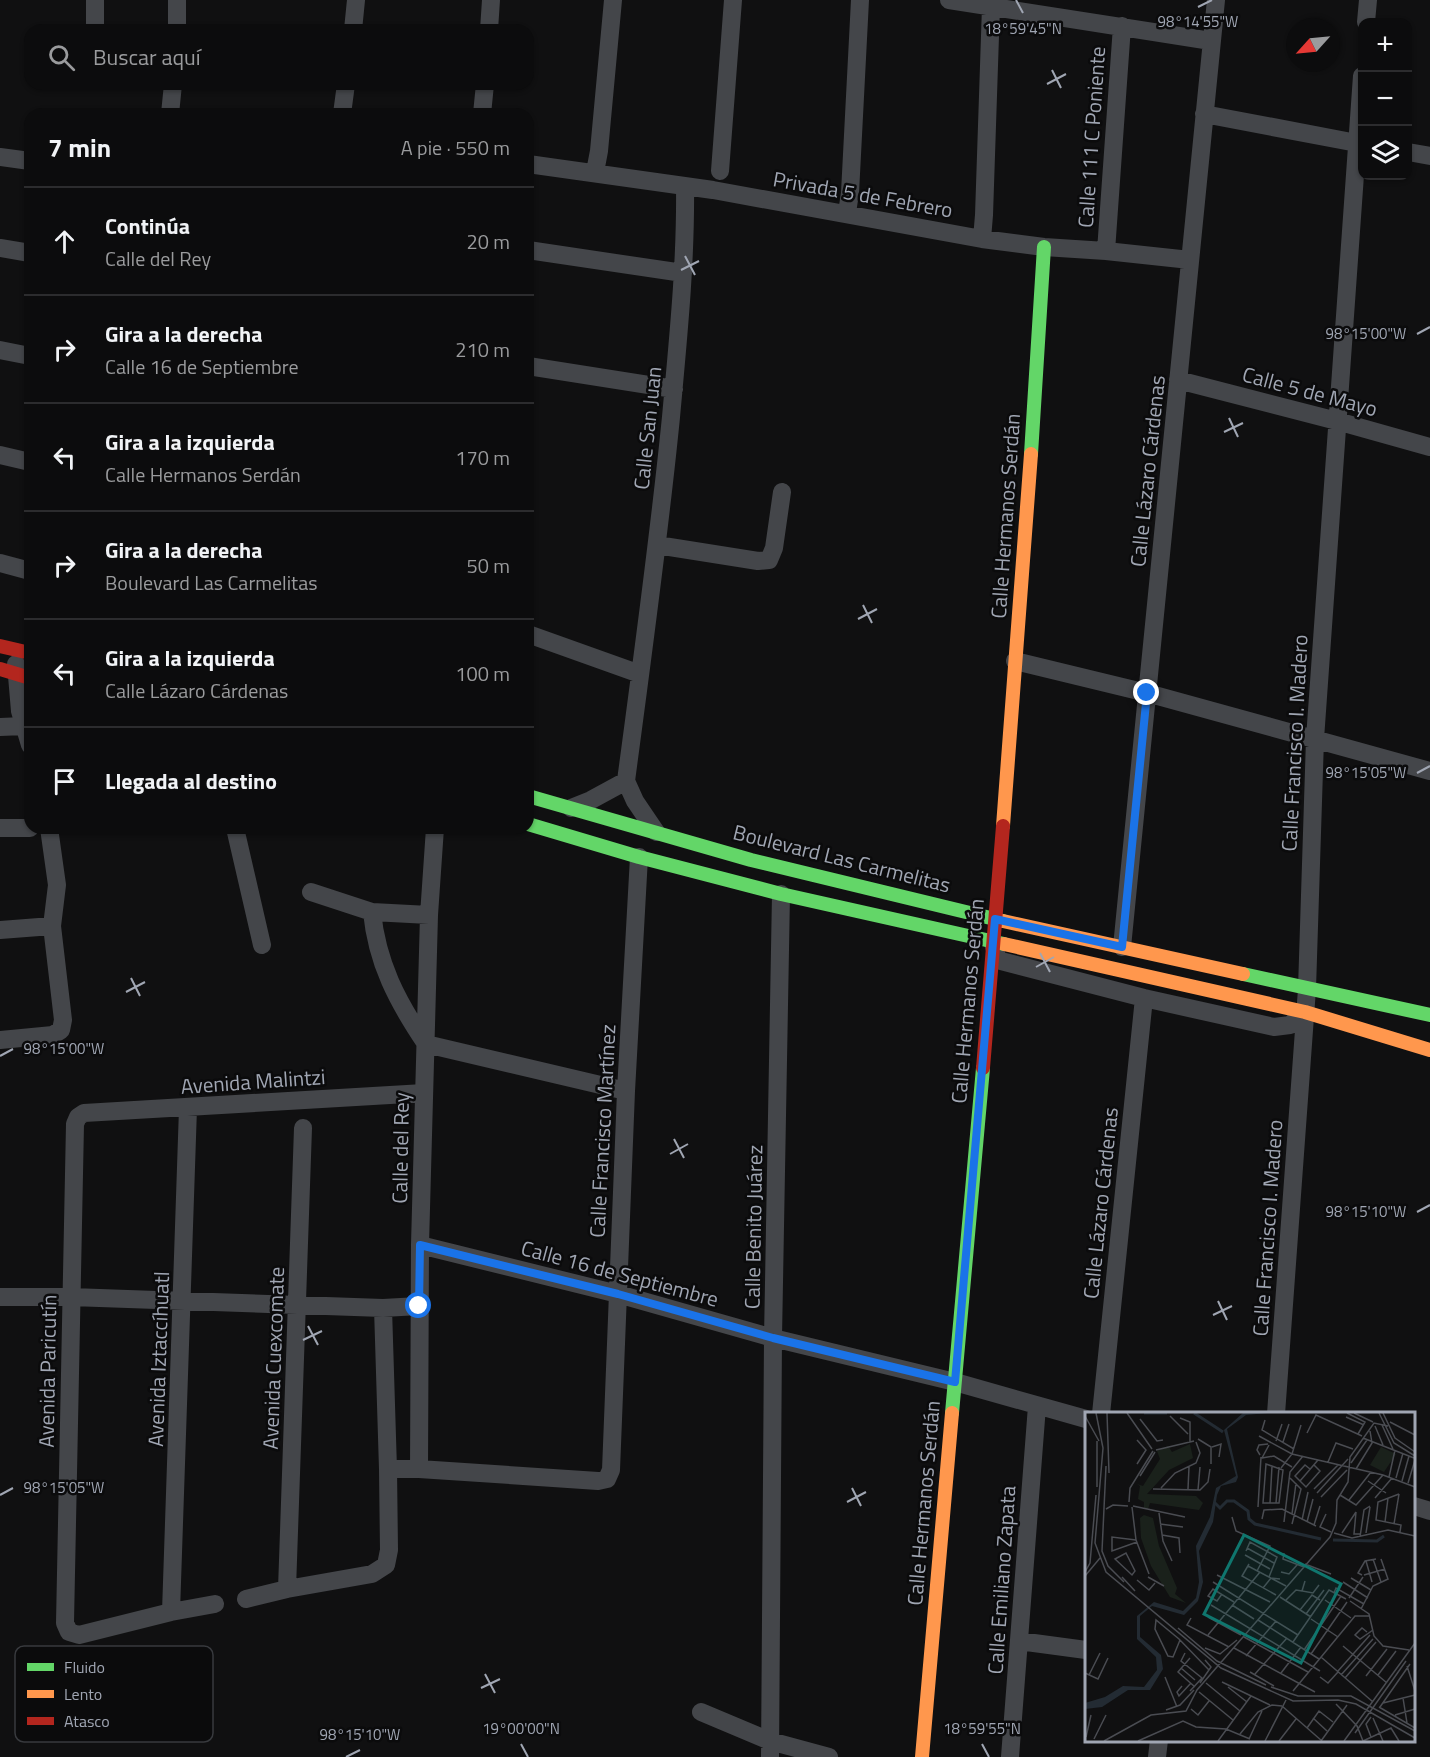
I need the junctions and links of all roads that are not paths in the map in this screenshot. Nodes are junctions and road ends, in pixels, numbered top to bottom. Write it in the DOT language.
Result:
graph roads {
  1 [pos="95,0"];
  2 [pos="177,0"];
  3 [pos="356,0"];
  4 [pos="491,0"];
  5 [pos="613,0"];
  6 [pos="733,0"];
  7 [pos="860,0"];
  8 [pos="949,0"];
  9 [pos="1216,0"];
  10 [pos="1368,0"];
  11 [pos="991,6"];
  12 [pos="1366,18"];
  13 [pos="94,24"];
  14 [pos="177,24"];
  15 [pos="353,24"];
  16 [pos="489,24"];
  17 [pos="1122,26"];
  18 [pos="1212,41"];
  19 [pos="172,90"];
  20 [pos="345,90"];
  21 [pos="484,90"];
  22 [pos="171,108"];
  23 [pos="343,108"];
  24 [pos="483,108"];
  25 [pos="1204,114"];
  26 [pos="1358,143"];
  27 [pos="1412,153"];
  28 [pos="1430,156"];
  29 [pos="0,158"];
  30 [pos="24,160"];
  31 [pos="534,165"];
  32 [pos="1358,168"];
  33 [pos="720,171"];
  34 [pos="595,172"];
  35 [pos="685,186"];
  36 [pos="847,213"];
  37 [pos="982,238"];
  38 [pos="1044,247"];
  39 [pos="0,248"];
  40 [pos="24,251"];
  41 [pos="534,251"];
  42 [pos="1106,251"];
  43 [pos="1190,260"];
  44 [pos="683,273"];
  45 [pos="0,350"];
  46 [pos="24,355"];
  47 [pos="534,367"];
  48 [pos="1178,380"];
  49 [pos="674,389"];
  50 [pos="1338,421"];
  51 [pos="1430,447"];
  52 [pos="0,455"];
  53 [pos="24,461"];
  54 [pos="782,492"];
  55 [pos="657,545"];
  56 [pos="0,563"];
  57 [pos="24,569"];
  58 [pos="534,636"];
  59 [pos="15,650"];
  60 [pos="1015,661"];
  61 [pos="16,674"];
  62 [pos="640,674"];
  63 [pos="1147,693"];
  64 [pos="24,726"];
  65 [pos="0,727"];
  66 [pos="1315,739"];
  67 [pos="1430,771"];
  68 [pos="626,781"];
  69 [pos="534,798"];
  70 [pos="570,808"];
  71 [pos="534,826"];
  72 [pos="0,828"];
  73 [pos="24,828"];
  74 [pos="656,832"];
  75 [pos="50,834"];
  76 [pos="236,834"];
  77 [pos="435,834"];
  78 [pos="639,857"];
  79 [pos="311,892"];
  80 [pos="781,894"];
  81 [pos="372,912"];
  82 [pos="429,915"];
  83 [pos="995,919"];
  84 [pos="52,926"];
  85 [pos="0,930"];
  86 [pos="992,941"];
  87 [pos="262,945"];
  88 [pos="1122,947"];
  89 [pos="1307,989"];
  90 [pos="1144,998"];
  91 [pos="1305,1012"];
  92 [pos="1430,1015"];
  93 [pos="0,1040"];
  94 [pos="426,1044"];
  95 [pos="1430,1050"];
  96 [pos="626,1091"];
  97 [pos="424,1093"];
  98 [pos="189,1108"];
  99 [pos="84,1113"];
  100 [pos="303,1128"];
  101 [pos="420,1245"];
  102 [pos="618,1294"];
  103 [pos="0,1297"];
  104 [pos="71,1297"];
  105 [pos="183,1301"];
  106 [pos="298,1305"];
  107 [pos="419,1306"];
  108 [pos="383,1308"];
  109 [pos="773,1338"];
  110 [pos="955,1382"];
  111 [pos="1037,1406"];
  112 [pos="1101,1412"];
  113 [pos="1276,1412"];
  114 [pos="1085,1419"];
  115 [pos="388,1469"];
  116 [pos="419,1469"];
  117 [pos="1415,1507"];
  118 [pos="1430,1511"];
  119 [pos="287,1589"];
  120 [pos="246,1599"];
  121 [pos="215,1605"];
  122 [pos="171,1612"];
  123 [pos="1019,1641"];
  124 [pos="1085,1650"];
  125 [pos="701,1712"];
  126 [pos="1159,1742"];
  127 [pos="770,1749"];
  128 [pos="829,1757"];
  129 [pos="922,1757"];
  130 [pos="1010,1757"];
  131 [pos="1157,1757"];
  1 -- 13 [label="street"];
  2 -- 14 [label="street"];
  3 -- 15 [label="street"];
  4 -- 16 [label="street"];
  5 -- 34 [label="street"];
  6 -- 33 [label="street"];
  7 -- 36 [label="street"];
  8 -- 11 [label="street"];
  9 -- 18 [label="street, Calle Lázaro Cárdenas"];
  10 -- 12 [label="street"];
  11 -- 17 [label="street"];
  11 -- 37 [label="street"];
  17 -- 18 [label="street"];
  17 -- 42 [label="street, Calle 111 C Poniente"];
  18 -- 25 [label="street, Calle Lázaro Cárdenas"];
  19 -- 22 [label="street"];
  20 -- 23 [label="street"];
  21 -- 24 [label="street"];
  25 -- 26 [label="street"];
  25 -- 43 [label="street, Calle Lázaro Cárdenas"];
  27 -- 28 [label="street"];
  29 -- 30 [label="street"];
  31 -- 34 [label="street, Privada 5 de Febrero"];
  32 -- 50 [label="street, Calle Francisco I. Madero"];
  34 -- 35 [label="street, Privada 5 de Febrero"];
  35 -- 36 [label="street, Privada 5 de Febrero"];
  35 -- 44 [label="street, Calle San Juan"];
  36 -- 37 [label="street, Privada 5 de Febrero"];
  37 -- 38 [label="street, Privada 5 de Febrero"];
  38 -- 42 [label="street, Privada 5 de Febrero"];
  38 -- 60 [label="main road, Calle Hermanos Serdán"];
  39 -- 40 [label="street"];
  41 -- 44 [label="street"];
  42 -- 43 [label="street, Privada 5 de Febrero"];
  43 -- 48 [label="street, Calle Lázaro Cárdenas"];
  44 -- 49 [label="street, Calle San Juan"];
  45 -- 46 [label="street"];
  47 -- 49 [label="street"];
  48 -- 50 [label="street, Calle 5 de Mayo"];
  48 -- 63 [label="street, Calle Lázaro Cárdenas"];
  49 -- 55 [label="street, Calle San Juan"];
  50 -- 51 [label="street, Calle 5 de Mayo"];
  50 -- 66 [label="street, Calle Francisco I. Madero"];
  52 -- 53 [label="street"];
  54 -- 55 [label="street"];
  55 -- 62 [label="street, Calle San Juan"];
  56 -- 57 [label="street"];
  58 -- 62 [label="street"];
  59 -- 61 [label="street"];
  60 -- 63 [label="street"];
  60 -- 83 [label="main road, Calle Hermanos Serdán"];
  61 -- 64 [label="street"];
  62 -- 68 [label="street, Calle San Juan"];
  63 -- 66 [label="street"];
  63 -- 88 [label="street, Calle Lázaro Cárdenas"];
  64 -- 65 [label="street"];
  66 -- 67 [label="street"];
  66 -- 89 [label="street, Calle Francisco I. Madero"];
  68 -- 70 [label="street"];
  68 -- 74 [label="street"];
  69 -- 70 [label="main road, Boulevard Las Carmelitas"];
  70 -- 74 [label="main road, Boulevard Las Carmelitas"];
  71 -- 78 [label="main road"];
  72 -- 73 [label="street"];
  74 -- 83 [label="main road, Boulevard Las Carmelitas"];
  75 -- 84 [label="street"];
  76 -- 87 [label="street"];
  77 -- 82 [label="street, Calle del Rey"];
  78 -- 80 [label="main road"];
  78 -- 96 [label="street, Calle Francisco Martínez"];
  79 -- 81 [label="street"];
  80 -- 86 [label="main road"];
  80 -- 109 [label="street, Calle Benito Juárez"];
  81 -- 82 [label="street"];
  81 -- 94 [label="street"];
  82 -- 94 [label="street, Calle del Rey"];
  83 -- 86 [label="main road, Calle Hermanos Serdán"];
  83 -- 88 [label="main road, Boulevard Las Carmelitas"];
  84 -- 85 [label="street"];
  84 -- 93 [label="street"];
  86 -- 90 [label="street"];
  86 -- 91 [label="main road"];
  86 -- 110 [label="main road, Calle Hermanos Serdán"];
  88 -- 89 [label="main road, Boulevard Las Carmelitas"];
  89 -- 91 [label="street, Calle Francisco I. Madero"];
  89 -- 92 [label="main road, Boulevard Las Carmelitas"];
  90 -- 91 [label="street"];
  90 -- 112 [label="street, Calle Lázaro Cárdenas"];
  91 -- 95 [label="main road"];
  91 -- 113 [label="street, Calle Francisco I. Madero"];
  94 -- 96 [label="street"];
  94 -- 97 [label="street, Calle del Rey"];
  96 -- 102 [label="street, Calle Francisco Martínez"];
  97 -- 98 [label="street, Avenida Malintzi"];
  97 -- 101 [label="street, Calle del Rey"];
  98 -- 99 [label="street, Avenida Malintzi"];
  98 -- 105 [label="street, Avenida Iztaccíhuatl"];
  99 -- 104 [label="street, Avenida Paricutín"];
  100 -- 106 [label="street, Avenida Cuexcomate"];
  101 -- 102 [label="street, Calle 16 de Septiembre"];
  101 -- 107 [label="street, Calle del Rey"];
  102 -- 109 [label="street, Calle 16 de Septiembre"];
  102 -- 116 [label="street, Calle Francisco Martínez"];
  103 -- 104 [label="street"];
  104 -- 105 [label="street"];
  104 -- 122 [label="street, Avenida Paricutín"];
  105 -- 106 [label="street"];
  105 -- 122 [label="street, Avenida Iztaccíhuatl"];
  106 -- 108 [label="street"];
  106 -- 119 [label="street, Avenida Cuexcomate"];
  107 -- 108 [label="street"];
  107 -- 116 [label="street, Calle del Rey"];
  108 -- 115 [label="street"];
  109 -- 110 [label="street, Calle 16 de Septiembre"];
  109 -- 127 [label="street, Calle Benito Juárez"];
  110 -- 111 [label="street, Calle 16 de Septiembre"];
  110 -- 129 [label="main road, Calle Hermanos Serdán"];
  111 -- 114 [label="street, Calle 16 de Septiembre"];
  111 -- 123 [label="street, Calle Emiliano Zapata"];
  115 -- 116 [label="street"];
  115 -- 119 [label="street"];
  117 -- 118 [label="street"];
  119 -- 120 [label="street"];
  121 -- 122 [label="street"];
  123 -- 124 [label="street"];
  123 -- 130 [label="street, Calle Emiliano Zapata"];
  125 -- 127 [label="street"];
  126 -- 131 [label="street"];
  127 -- 128 [label="street"];
}
